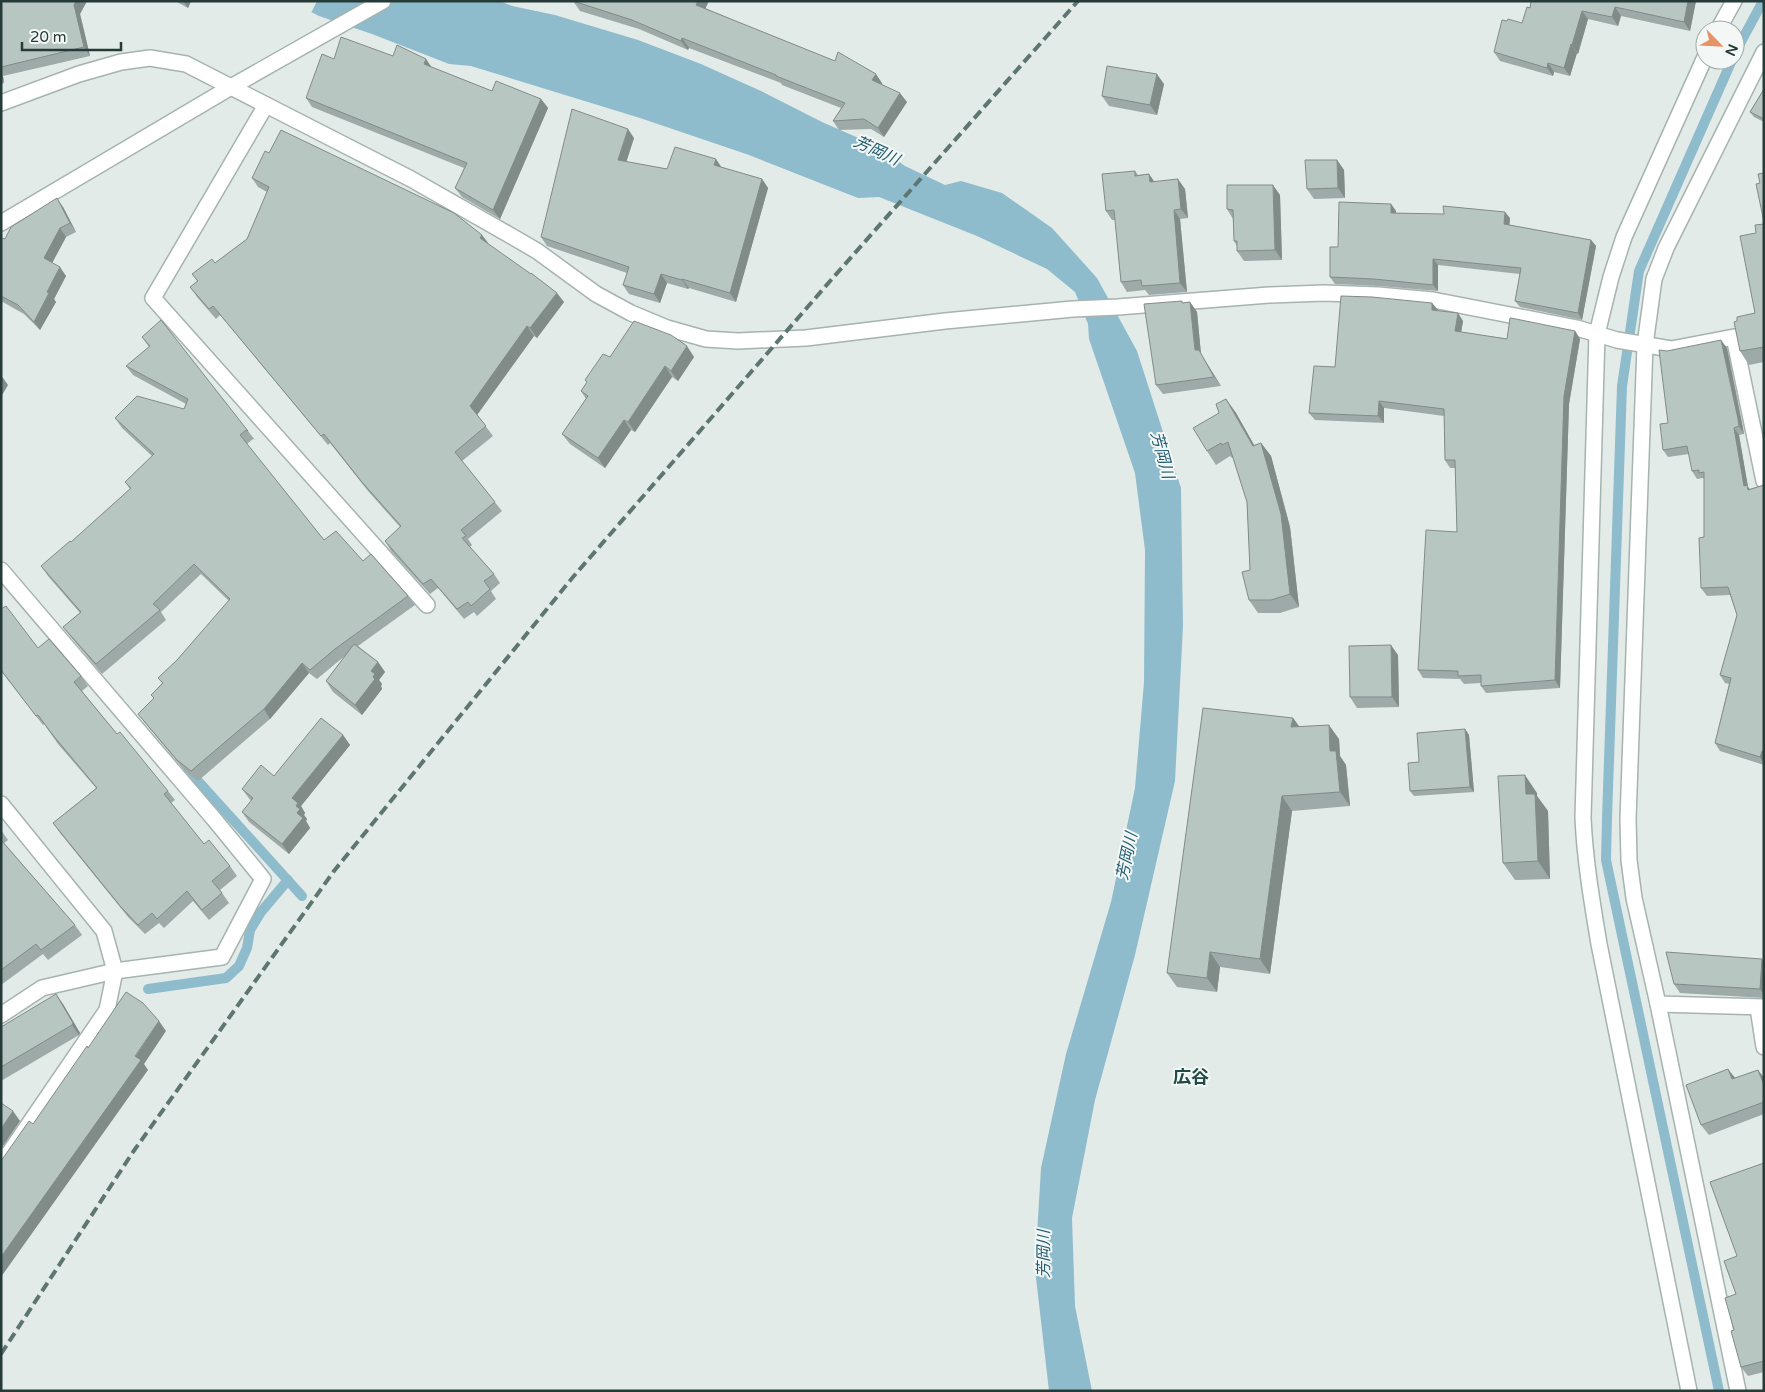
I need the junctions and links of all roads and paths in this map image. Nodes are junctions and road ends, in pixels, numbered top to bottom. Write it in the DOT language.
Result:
graph roads {
  1 [pos="383,1"];
  2 [pos="1734,1"];
  3 [pos="1724,20"];
  4 [pos="1764,52"];
  5 [pos="1699,70"];
  6 [pos="231,87"];
  7 [pos="1,103"];
  8 [pos="266,105"];
  9 [pos="1,223"];
  10 [pos="1597,334"];
  11 [pos="1641,344"];
  12 [pos="1764,481"];
  13 [pos="1,570"];
  14 [pos="427,605"];
  15 [pos="1,804"];
  16 [pos="115,971"];
  17 [pos="1658,1004"];
  18 [pos="1761,1007"];
  19 [pos="1,1015"];
  20 [pos="1764,1047"];
  21 [pos="1,1165"];
  22 [pos="1689,1391"];
  23 [pos="1738,1391"];
  1 -- 6 [label="street"];
  2 -- 3 [label="street"];
  4 -- 11 [label="street"];
  5 -- 10 [label="street"];
  6 -- 7 [label="street"];
  6 -- 8 [label="street"];
  6 -- 9 [label="street"];
  8 -- 10 [label="street"];
  8 -- 14 [label="street"];
  10 -- 11 [label="street"];
  10 -- 22 [label="street"];
  11 -- 12 [label="street"];
  11 -- 17 [label="street"];
  13 -- 16 [label="street"];
  15 -- 16 [label="street"];
  16 -- 19 [label="street"];
  16 -- 21 [label="street"];
  17 -- 18 [label="street"];
  17 -- 23 [label="street"];
  18 -- 20 [label="street"];
}
